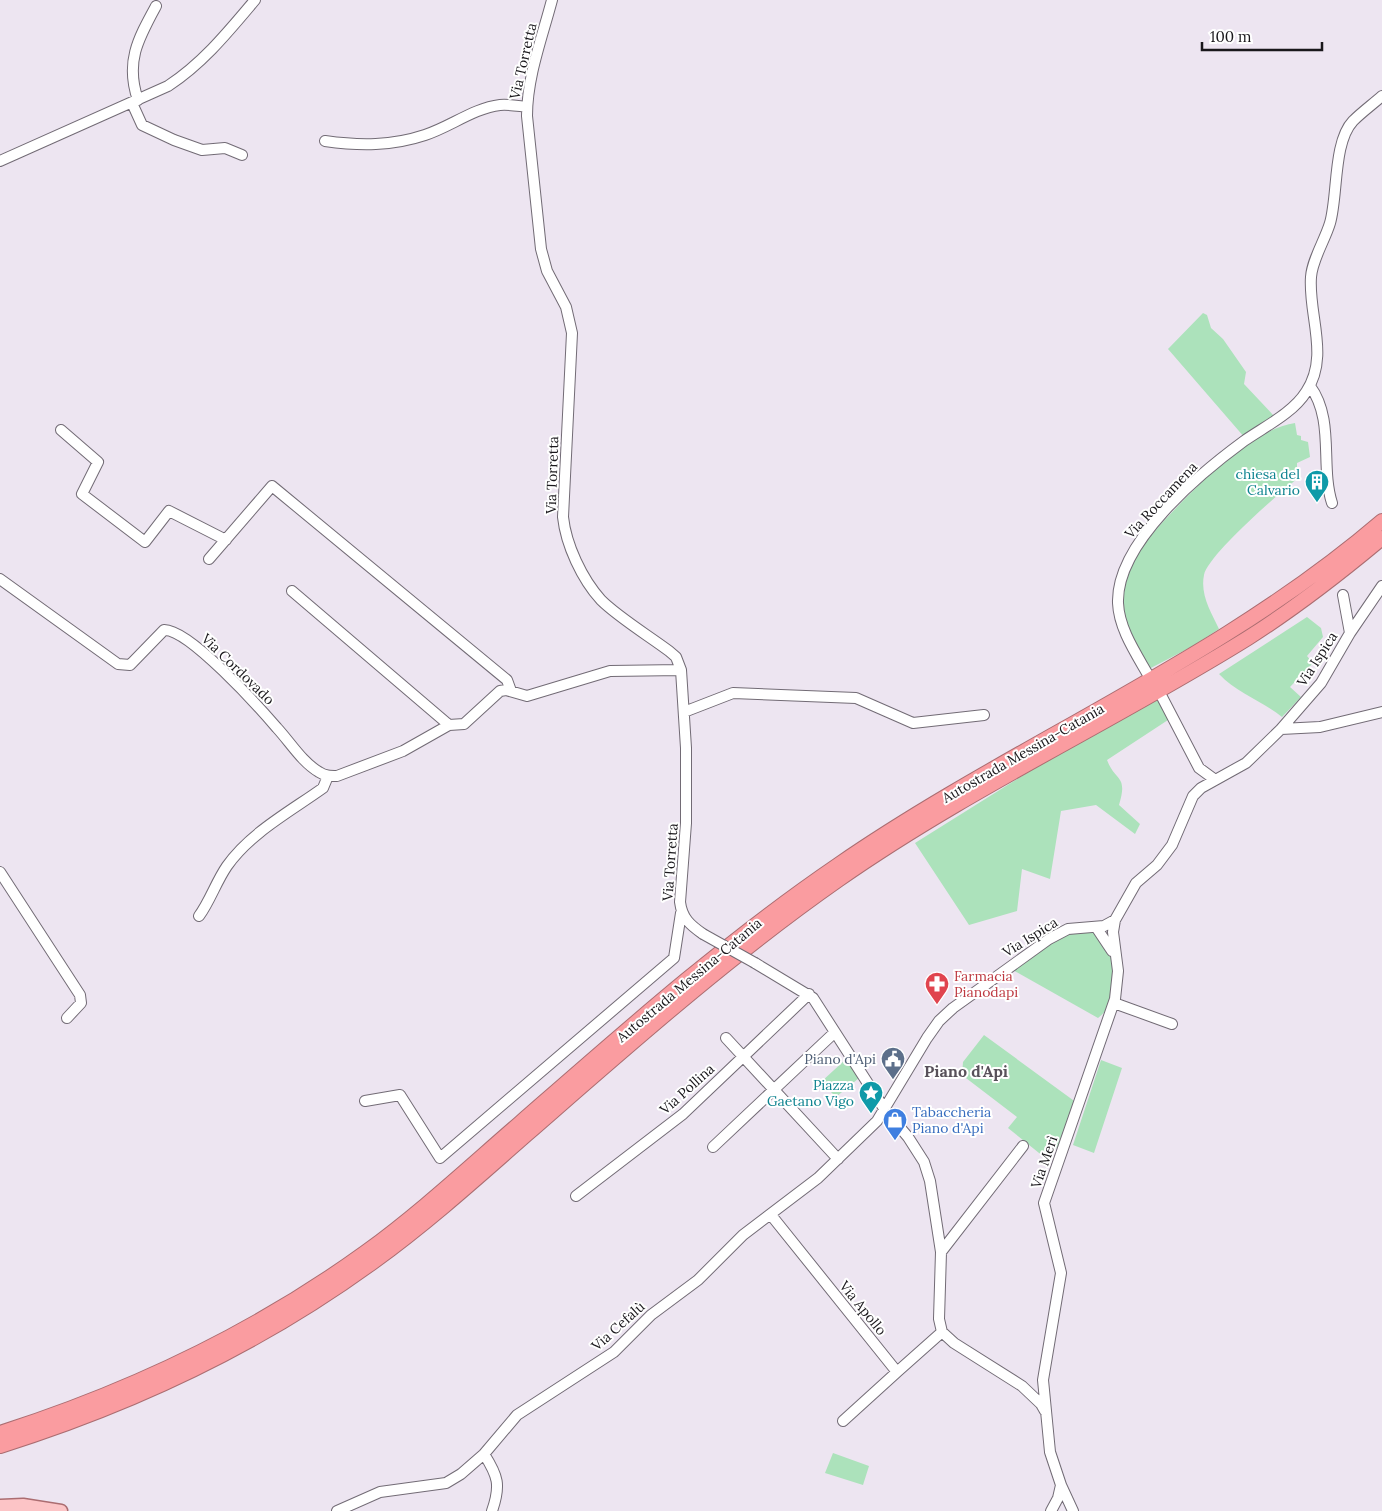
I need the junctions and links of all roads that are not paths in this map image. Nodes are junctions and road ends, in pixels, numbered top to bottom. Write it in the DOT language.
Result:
graph roads {
  1 [pos="255,0"];
  2 [pos="552,0"];
  3 [pos="156,6"];
  4 [pos="1382,96"];
  5 [pos="135,101"];
  6 [pos="527,107"];
  7 [pos="326,141"];
  8 [pos="242,155"];
  9 [pos="0,161"];
  10 [pos="1310,386"];
  11 [pos="61,430"];
  12 [pos="1332,503"];
  13 [pos="1382,522"];
  14 [pos="1382,538"];
  15 [pos="226,540"];
  16 [pos="209,560"];
  17 [pos="0,579"];
  18 [pos="1382,586"];
  19 [pos="292,591"];
  20 [pos="1343,595"];
  21 [pos="1350,633"];
  22 [pos="681,670"];
  23 [pos="1147,673"];
  24 [pos="511,691"];
  25 [pos="1162,697"];
  26 [pos="684,712"];
  27 [pos="1382,712"];
  28 [pos="984,715"];
  29 [pos="449,725"];
  30 [pos="1281,729"];
  31 [pos="1199,768"];
  32 [pos="328,776"];
  33 [pos="1214,779"];
  34 [pos="1201,788"];
  35 [pos="0,872"];
  36 [pos="681,913"];
  37 [pos="198,916"];
  38 [pos="1115,920"];
  39 [pos="1100,927"];
  40 [pos="1114,942"];
  41 [pos="1116,958"];
  42 [pos="809,994"];
  43 [pos="1114,1003"];
  44 [pos="67,1018"];
  45 [pos="1172,1024"];
  46 [pos="834,1033"];
  47 [pos="726,1038"];
  48 [pos="743,1057"];
  49 [pos="774,1090"];
  50 [pos="366,1101"];
  51 [pos="885,1110"];
  52 [pos="868,1130"];
  53 [pos="1022,1146"];
  54 [pos="713,1147"];
  55 [pos="838,1159"];
  56 [pos="576,1196"];
  57 [pos="771,1215"];
  58 [pos="940,1252"];
  59 [pos="942,1332"];
  60 [pos="897,1372"];
  61 [pos="1043,1380"];
  62 [pos="1022,1386"];
  63 [pos="1047,1415"];
  64 [pos="843,1421"];
  65 [pos="0,1433"];
  66 [pos="0,1446"];
  67 [pos="484,1454"];
  68 [pos="1061,1485"];
  69 [pos="0,1506"];
  70 [pos="61,1511"];
  71 [pos="336,1511"];
  72 [pos="492,1511"];
  73 [pos="1051,1511"];
  74 [pos="1074,1511"];
  1 -- 5 [label="street"];
  2 -- 6 [label="street, Via Torretta"];
  3 -- 5 [label="street"];
  4 -- 10 [label="street, Via Roccamena"];
  5 -- 8 [label="street"];
  5 -- 9 [label="street"];
  6 -- 7 [label="street"];
  6 -- 22 [label="street, Via Torretta"];
  10 -- 12 [label="street"];
  10 -- 23 [label="street, Via Roccamena"];
  11 -- 15 [label="street"];
  13 -- 65 [label="highway, Autostrada Messina-Catania"];
  14 -- 66 [label="highway, Autostrada Messina-Catania"];
  15 -- 16 [label="street"];
  15 -- 24 [label="street"];
  17 -- 32 [label="street, Via Cordovado"];
  18 -- 21 [label="street"];
  19 -- 29 [label="street"];
  20 -- 21 [label="street, Via Ispica"];
  21 -- 30 [label="street, Via Ispica"];
  22 -- 24 [label="street"];
  22 -- 26 [label="street, Via Torretta"];
  24 -- 29 [label="street"];
  25 -- 31 [label="street"];
  26 -- 28 [label="street"];
  26 -- 36 [label="street, Via Torretta"];
  27 -- 30 [label="street"];
  29 -- 32 [label="street"];
  30 -- 33 [label="street, Via Ispica"];
  31 -- 33 [label="street"];
  31 -- 34 [label="street"];
  32 -- 37 [label="street"];
  33 -- 34 [label="street, Via Ispica"];
  34 -- 38 [label="street, Via Ispica"];
  35 -- 44 [label="street"];
  36 -- 42 [label="street, Via Torretta, bridge"];
  36 -- 50 [label="street, Via Torretta"];
  38 -- 39 [label="street, Via Ispica"];
  38 -- 40 [label="street, Via Merì"];
  39 -- 40 [label="street"];
  39 -- 41 [label="street"];
  39 -- 51 [label="street, Via Ispica"];
  40 -- 41 [label="street, Via Merì"];
  41 -- 43 [label="street, Via Merì"];
  42 -- 46 [label="street, Via Torretta"];
  42 -- 48 [label="street, Via Pollina"];
  43 -- 45 [label="street"];
  43 -- 61 [label="street, Via Merì"];
  46 -- 49 [label="street"];
  46 -- 51 [label="street, Via Torretta"];
  47 -- 48 [label="street"];
  48 -- 49 [label="street"];
  48 -- 56 [label="street, Via Pollina"];
  49 -- 54 [label="street"];
  49 -- 55 [label="street"];
  51 -- 52 [label="street, Via Ispica"];
  51 -- 58 [label="street, Via Torretta"];
  52 -- 55 [label="street, Via Cefalù"];
  53 -- 58 [label="street"];
  55 -- 57 [label="street, Via Cefalù"];
  57 -- 60 [label="street, Via Apollo"];
  57 -- 67 [label="street, Via Cefalù"];
  58 -- 59 [label="street, Via Torretta"];
  59 -- 60 [label="street"];
  59 -- 62 [label="street"];
  60 -- 64 [label="street"];
  61 -- 62 [label="street"];
  61 -- 63 [label="street, Via Merì"];
  62 -- 63 [label="street"];
  63 -- 68 [label="street, Via Merì"];
  67 -- 71 [label="street, Via Cefalù"];
  67 -- 72 [label="street"];
  68 -- 73 [label="street"];
  68 -- 74 [label="street, Via Merì"];
  69 -- 70 [label="main road"];
}
